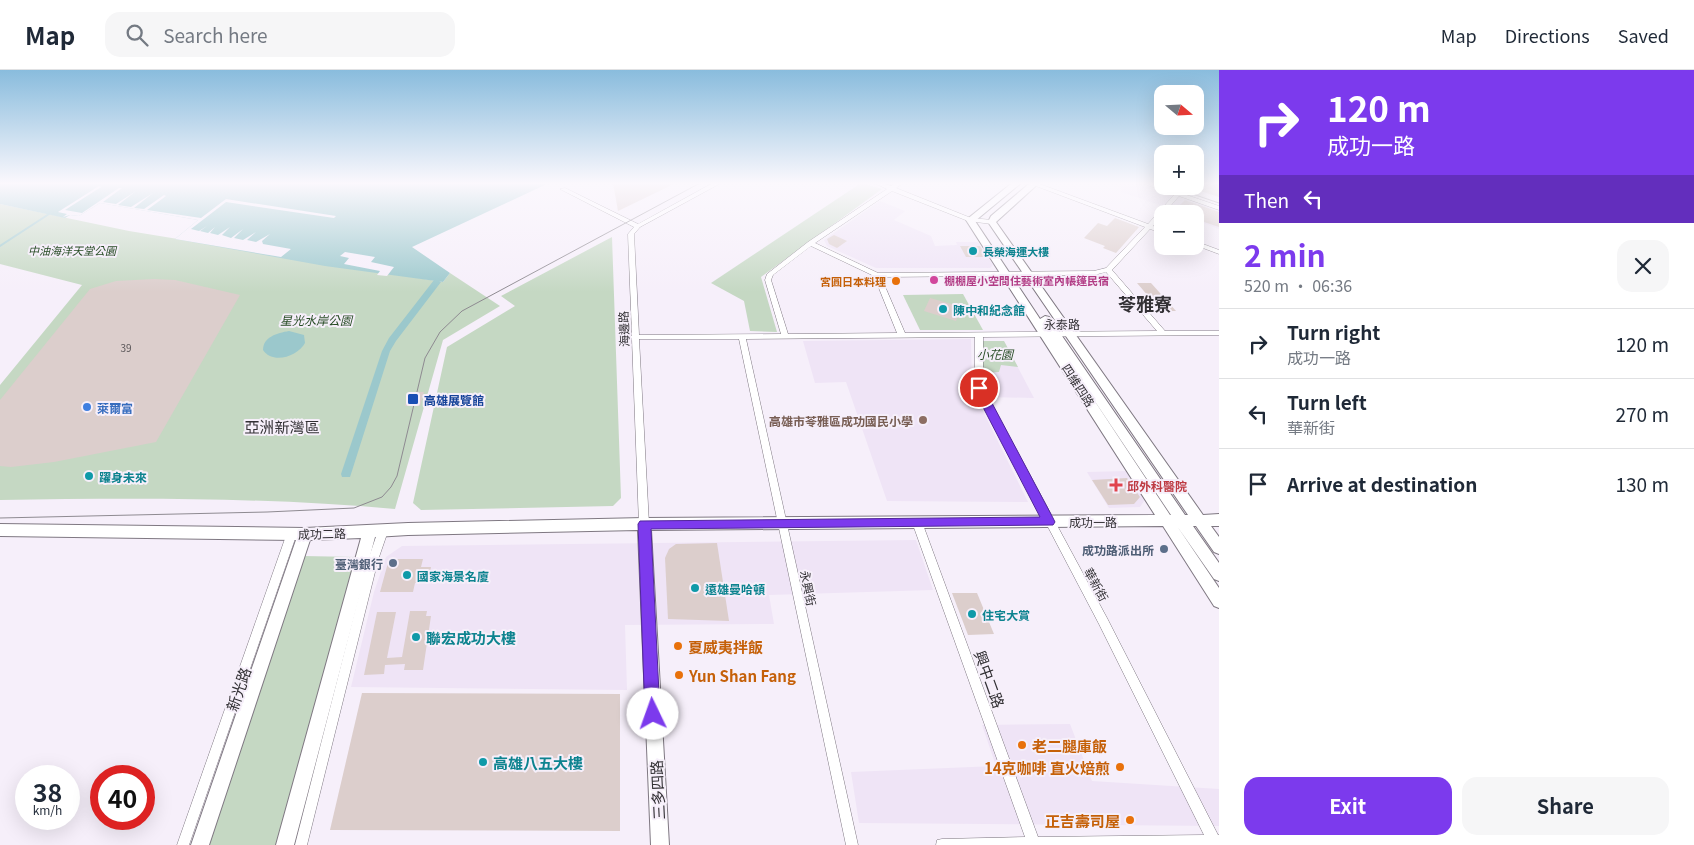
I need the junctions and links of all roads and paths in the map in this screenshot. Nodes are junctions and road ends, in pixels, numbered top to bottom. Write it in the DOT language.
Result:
graph roads {
  1 [pos="624,219"];
  2 [pos="651,219"];
  3 [pos="846,219"];
  4 [pos="975,219"];
  5 [pos="995,219"];
  6 [pos="1131,219"];
  7 [pos="1156,219"];
  8 [pos="992,222"];
  9 [pos="638,226"];
  10 [pos="1150,226"];
  11 [pos="1154,228"];
  12 [pos="810,244"];
  13 [pos="1204,246"];
  14 [pos="1219,252"];
  15 [pos="1108,270"];
  16 [pos="1009,273"];
  17 [pos="1030,273"];
  18 [pos="877,275"];
  19 [pos="1219,333"];
  20 [pos="1051,334"];
  21 [pos="1164,334"];
  22 [pos="902,335"];
  23 [pos="979,335"];
  24 [pos="1071,335"];
  25 [pos="785,336"];
  26 [pos="634,337"];
  27 [pos="742,337"];
  28 [pos="1200,520"];
  29 [pos="1219,520"];
  30 [pos="1166,521"];
  31 [pos="1182,521"];
  32 [pos="917,522"];
  33 [pos="1049,522"];
  34 [pos="782,523"];
  35 [pos="644,524"];
  36 [pos="0,531"];
  37 [pos="376,532"];
  38 [pos="298,533"];
  39 [pos="1219,548"];
  40 [pos="1219,575"];
  41 [pos="1219,601"];
  42 [pos="1216,841"];
  43 [pos="1034,844"];
  44 [pos="183,845"];
  45 [pos="200,845"];
  46 [pos="285,845"];
  47 [pos="301,845"];
  48 [pos="660,845"];
  49 [pos="852,845"];
  50 [pos="942,845"];
  1 -- 9 [label="street"];
  2 -- 9 [label="street"];
  3 -- 12 [label="street"];
  4 -- 8 [label="street"];
  4 -- 16 [label="street, 四維四路"];
  5 -- 8 [label="street"];
  6 -- 10 [label="street"];
  7 -- 10 [label="street"];
  8 -- 17 [label="street, 四維四路"];
  9 -- 26 [label="street, 海邊路"];
  10 -- 11 [label="street"];
  10 -- 15 [label="street"];
  12 -- 18 [label="street"];
  12 -- 25 [label="street"];
  13 -- 14 [label="street"];
  15 -- 17 [label="street"];
  15 -- 21 [label="street"];
  16 -- 17 [label="street"];
  16 -- 18 [label="street"];
  16 -- 20 [label="street, 四維四路"];
  17 -- 24 [label="street, 四維四路"];
  18 -- 22 [label="street"];
  19 -- 21 [label="street, 永泰路"];
  20 -- 23 [label="street, 永泰路"];
  20 -- 24 [label="street, 永泰路"];
  20 -- 30 [label="street, 四維四路"];
  20 -- 31 [label="street, 四維四路"];
  21 -- 24 [label="street, 永泰路"];
  22 -- 23 [label="street, 永泰路"];
  22 -- 25 [label="street, 永泰路"];
  23 -- 33 [label="street, 華新街"];
  24 -- 28 [label="street, 四維四路"];
  25 -- 27 [label="street, 永泰路"];
  26 -- 27 [label="street, 永泰路"];
  26 -- 35 [label="street, 海邊路"];
  27 -- 34 [label="street, 永興街"];
  28 -- 29 [label="street"];
  28 -- 31 [label="street"];
  28 -- 39 [label="street, 四維四路"];
  30 -- 31 [label="street, 成功一路"];
  30 -- 33 [label="street, 成功一路"];
  30 -- 41 [label="street, 四維四路"];
  31 -- 40 [label="street, 四維四路"];
  32 -- 33 [label="street, 成功一路"];
  32 -- 34 [label="street, 成功一路"];
  32 -- 43 [label="street, 興中二路"];
  33 -- 42 [label="street, 華新街"];
  34 -- 35 [label="street, 成功一路"];
  34 -- 49 [label="street, 永興街"];
  35 -- 37 [label="street, 成功二路"];
  35 -- 48 [label="street, 三多四路"];
  36 -- 38 [label="street, 成功二路"];
  37 -- 38 [label="street, 成功二路"];
  37 -- 46 [label="street"];
  37 -- 47 [label="street"];
  38 -- 44 [label="street, 新光路"];
  38 -- 45 [label="street, 新光路"];
  42 -- 43 [label="street"];
  43 -- 50 [label="street"];
}
